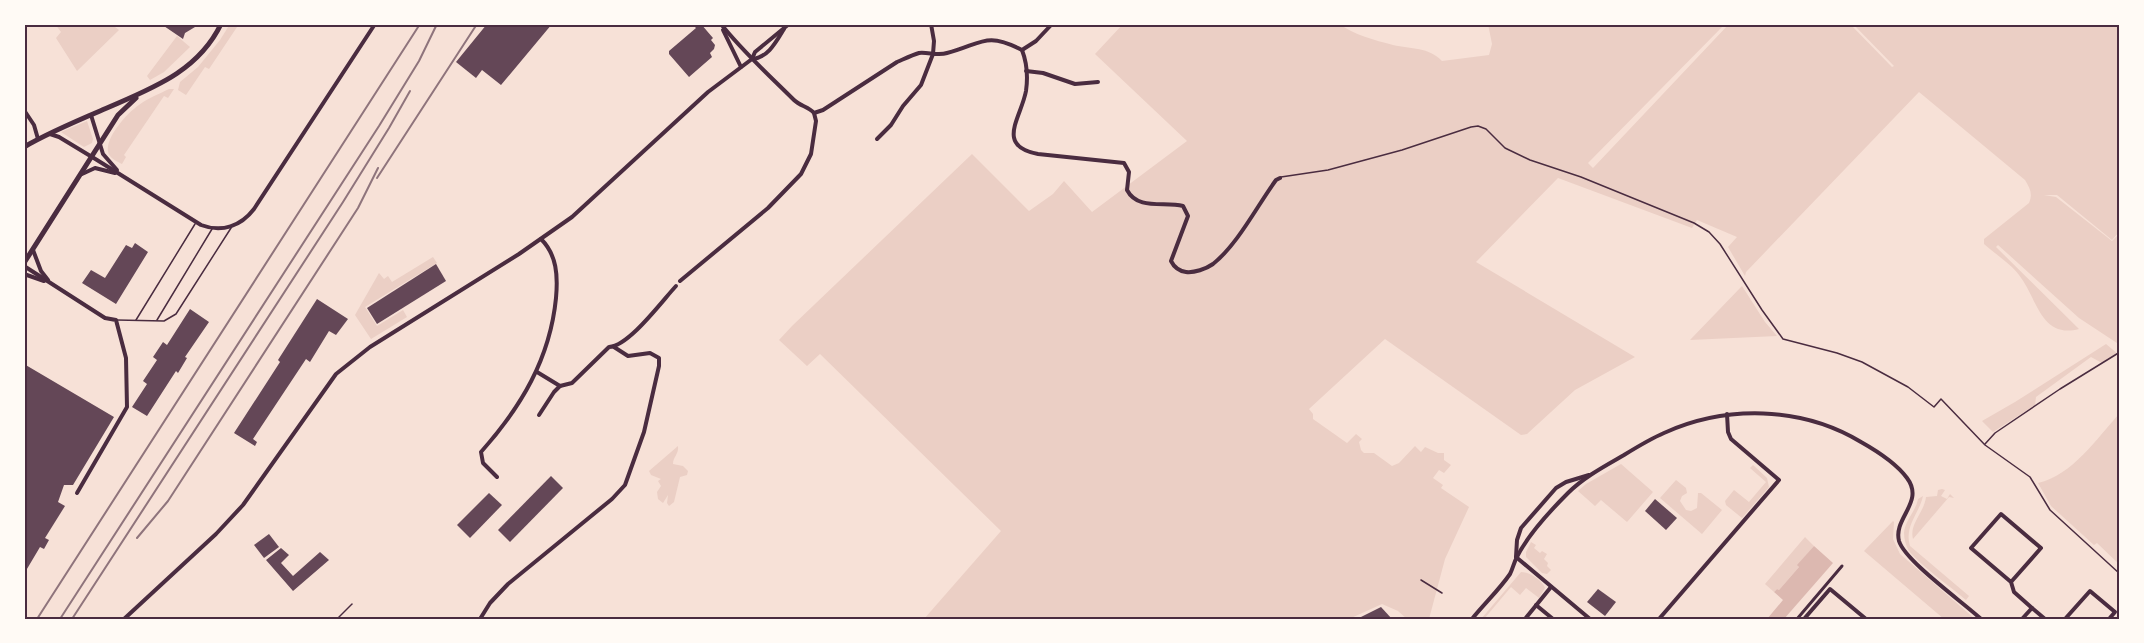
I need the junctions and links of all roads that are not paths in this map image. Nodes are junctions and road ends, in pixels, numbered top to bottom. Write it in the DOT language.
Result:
graph roads {
  1 [pos="222,24"];
  2 [pos="375,24"];
  3 [pos="720,24"];
  4 [pos="931,24"];
  5 [pos="1052,24"];
  6 [pos="787,25"];
  7 [pos="1022,50"];
  8 [pos="933,54"];
  9 [pos="752,59"];
  10 [pos="741,67"];
  11 [pos="1026,71"];
  12 [pos="1098,82"];
  13 [pos="139,95"];
  14 [pos="24,110"];
  15 [pos="814,113"];
  16 [pos="91,115"];
  17 [pos="48,134"];
  18 [pos="38,139"];
  19 [pos="877,139"];
  20 [pos="99,145"];
  21 [pos="24,147"];
  22 [pos="91,157"];
  23 [pos="79,175"];
  24 [pos="121,175"];
  25 [pos="1280,178"];
  26 [pos="196,222"];
  27 [pos="231,227"];
  28 [pos="213,228"];
  29 [pos="541,239"];
  30 [pos="32,249"];
  31 [pos="24,264"];
  32 [pos="24,274"];
  33 [pos="680,281"];
  34 [pos="51,283"];
  35 [pos="676,286"];
  36 [pos="116,320"];
  37 [pos="136,320"];
  38 [pos="156,321"];
  39 [pos="614,347"];
  40 [pos="2120,352"];
  41 [pos="537,372"];
  42 [pos="560,386"];
  43 [pos="1727,414"];
  44 [pos="538,415"];
  45 [pos="1985,445"];
  46 [pos="1591,474"];
  47 [pos="497,477"];
  48 [pos="77,493"];
  49 [pos="1516,558"];
  50 [pos="1842,566"];
  51 [pos="2120,574"];
  52 [pos="2011,582"];
  53 [pos="1551,587"];
  54 [pos="352,604"];
  55 [pos="1536,606"];
  56 [pos="2032,608"];
  57 [pos="124,619"];
  58 [pos="337,619"];
  59 [pos="480,619"];
  60 [pos="1472,619"];
  61 [pos="1525,619"];
  62 [pos="1553,619"];
  63 [pos="1590,619"];
  64 [pos="1659,619"];
  65 [pos="1797,619"];
  66 [pos="1804,619"];
  67 [pos="1866,619"];
  68 [pos="1981,619"];
  69 [pos="2022,619"];
  70 [pos="2045,619"];
  71 [pos="2065,619"];
  72 [pos="2109,619"];
  1 -- 13 [label="main road"];
  2 -- 27 [label="street"];
  3 -- 9 [label="street"];
  3 -- 10 [label="street"];
  4 -- 8 [label="street"];
  5 -- 7 [label="street"];
  6 -- 9 [label="street"];
  6 -- 9 [label="street"];
  7 -- 8 [label="street"];
  7 -- 11 [label="street"];
  8 -- 15 [label="street"];
  8 -- 19 [label="street"];
  9 -- 10 [label="street"];
  9 -- 15 [label="street"];
  10 -- 29 [label="street"];
  11 -- 12 [label="street"];
  11 -- 25 [label="street"];
  13 -- 16 [label="main road"];
  13 -- 20 [label="main road"];
  14 -- 18 [label="street"];
  15 -- 33 [label="street"];
  16 -- 17 [label="main road"];
  16 -- 20 [label="street"];
  17 -- 18 [label="main road"];
  17 -- 22 [label="street"];
  18 -- 21 [label="main road"];
  20 -- 22 [label="main road"];
  20 -- 24 [label="street"];
  22 -- 23 [label="main road"];
  22 -- 24 [label="street"];
  23 -- 24 [label="street"];
  23 -- 30 [label="main road"];
  24 -- 26 [label="street"];
  25 -- 45 [label="lane"];
  26 -- 28 [label="street"];
  26 -- 37 [label="lane"];
  27 -- 28 [label="street"];
  27 -- 38 [label="lane"];
  28 -- 38 [label="lane"];
  29 -- 41 [label="street"];
  29 -- 57 [label="street"];
  30 -- 31 [label="main road"];
  30 -- 34 [label="street"];
  31 -- 34 [label="street"];
  32 -- 34 [label="street"];
  34 -- 36 [label="street"];
  35 -- 39 [label="street"];
  36 -- 37 [label="lane"];
  36 -- 48 [label="street"];
  37 -- 38 [label="lane"];
  39 -- 42 [label="street"];
  39 -- 59 [label="street"];
  40 -- 45 [label="lane"];
  41 -- 42 [label="street"];
  41 -- 47 [label="street"];
  42 -- 44 [label="street"];
  43 -- 46 [label="street"];
  43 -- 64 [label="street"];
  43 -- 68 [label="street"];
  45 -- 51 [label="lane"];
  46 -- 49 [label="street"];
  46 -- 49 [label="street"];
  49 -- 53 [label="street"];
  49 -- 60 [label="street"];
  50 -- 65 [label="street"];
  52 -- 52 [label="street"];
  52 -- 56 [label="street"];
  53 -- 55 [label="street"];
  53 -- 63 [label="street"];
  54 -- 58 [label="lane"];
  55 -- 61 [label="street"];
  55 -- 62 [label="street"];
  56 -- 69 [label="street"];
  56 -- 70 [label="street"];
  66 -- 67 [label="street"];
  71 -- 72 [label="street"];
}
